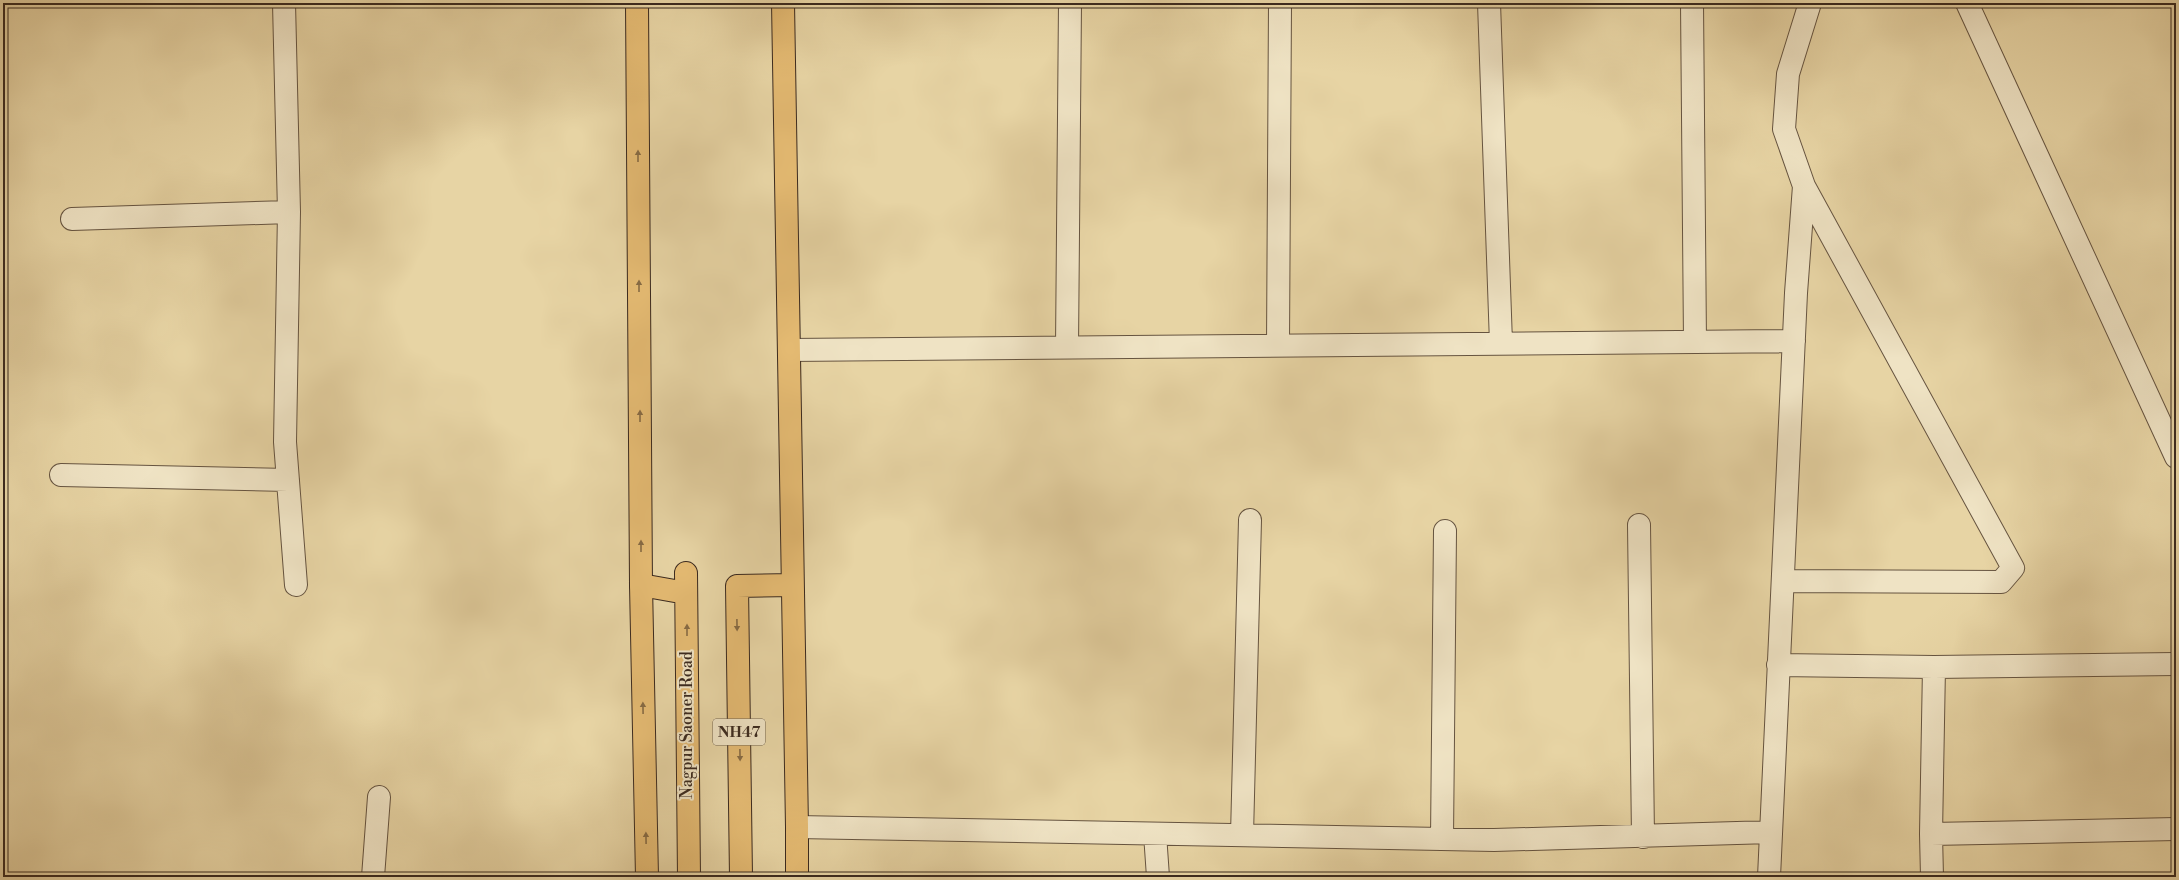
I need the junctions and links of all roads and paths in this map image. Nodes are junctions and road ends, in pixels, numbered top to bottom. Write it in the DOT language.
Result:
graph roads {
  1 [pos="284,3"];
  2 [pos="637,3"];
  3 [pos="783,3"];
  4 [pos="1070,3"];
  5 [pos="1280,3"];
  6 [pos="1489,3"];
  7 [pos="1692,3"];
  8 [pos="1810,3"];
  9 [pos="1967,3"];
  10 [pos="1804,186"];
  11 [pos="289,212"];
  12 [pos="72,219"];
  13 [pos="1794,341"];
  14 [pos="1695,342"];
  15 [pos="1501,343"];
  16 [pos="1278,346"];
  17 [pos="1067,347"];
  18 [pos="790,350"];
  19 [pos="2176,457"];
  20 [pos="61,475"];
  21 [pos="288,480"];
  22 [pos="1250,520"];
  23 [pos="1639,525"];
  24 [pos="1445,531"];
  25 [pos="1783,581"];
  26 [pos="296,584"];
  27 [pos="641,585"];
  28 [pos="792,585"];
  29 [pos="1778,664"];
  30 [pos="2176,664"];
  31 [pos="1934,667"];
  32 [pos="379,797"];
  33 [pos="797,827"];
  34 [pos="2176,829"];
  35 [pos="1771,832"];
  36 [pos="1155,834"];
  37 [pos="1931,834"];
  38 [pos="1242,835"];
  39 [pos="1643,837"];
  40 [pos="1442,839"];
  41 [pos="373,877"];
  42 [pos="647,877"];
  43 [pos="689,877"];
  44 [pos="741,877"];
  45 [pos="797,877"];
  46 [pos="1158,877"];
  47 [pos="1769,877"];
  48 [pos="1932,877"];
  1 -- 11 [label="street"];
  27 -- 2 [label="main road, one-way"];
  3 -- 18 [label="main road"];
  4 -- 17 [label="street"];
  5 -- 16 [label="street"];
  6 -- 15 [label="street"];
  7 -- 14 [label="street"];
  8 -- 10 [label="street"];
  9 -- 19 [label="street"];
  10 -- 13 [label="street"];
  10 -- 25 [label="street"];
  11 -- 12 [label="street"];
  11 -- 21 [label="street"];
  13 -- 14 [label="street"];
  13 -- 25 [label="street"];
  14 -- 15 [label="street"];
  15 -- 16 [label="street"];
  16 -- 17 [label="street"];
  17 -- 18 [label="street"];
  18 -- 28 [label="main road"];
  20 -- 21 [label="street"];
  21 -- 26 [label="street"];
  22 -- 38 [label="street"];
  23 -- 39 [label="street"];
  24 -- 40 [label="street"];
  25 -- 29 [label="street"];
  42 -- 27 [label="main road, one-way"];
  43 -- 27 [label="main road, Nagpur Saoner Road, one-way"];
  28 -- 33 [label="main road"];
  28 -- 44 [label="main road, NH47, one-way"];
  29 -- 31 [label="street"];
  29 -- 35 [label="street"];
  30 -- 31 [label="street"];
  31 -- 37 [label="street"];
  32 -- 41 [label="street"];
  33 -- 36 [label="street"];
  33 -- 45 [label="main road"];
  34 -- 37 [label="street"];
  35 -- 39 [label="street"];
  35 -- 47 [label="street"];
  36 -- 38 [label="street"];
  36 -- 46 [label="street"];
  37 -- 48 [label="street"];
  38 -- 40 [label="street"];
  39 -- 40 [label="street"];
}
